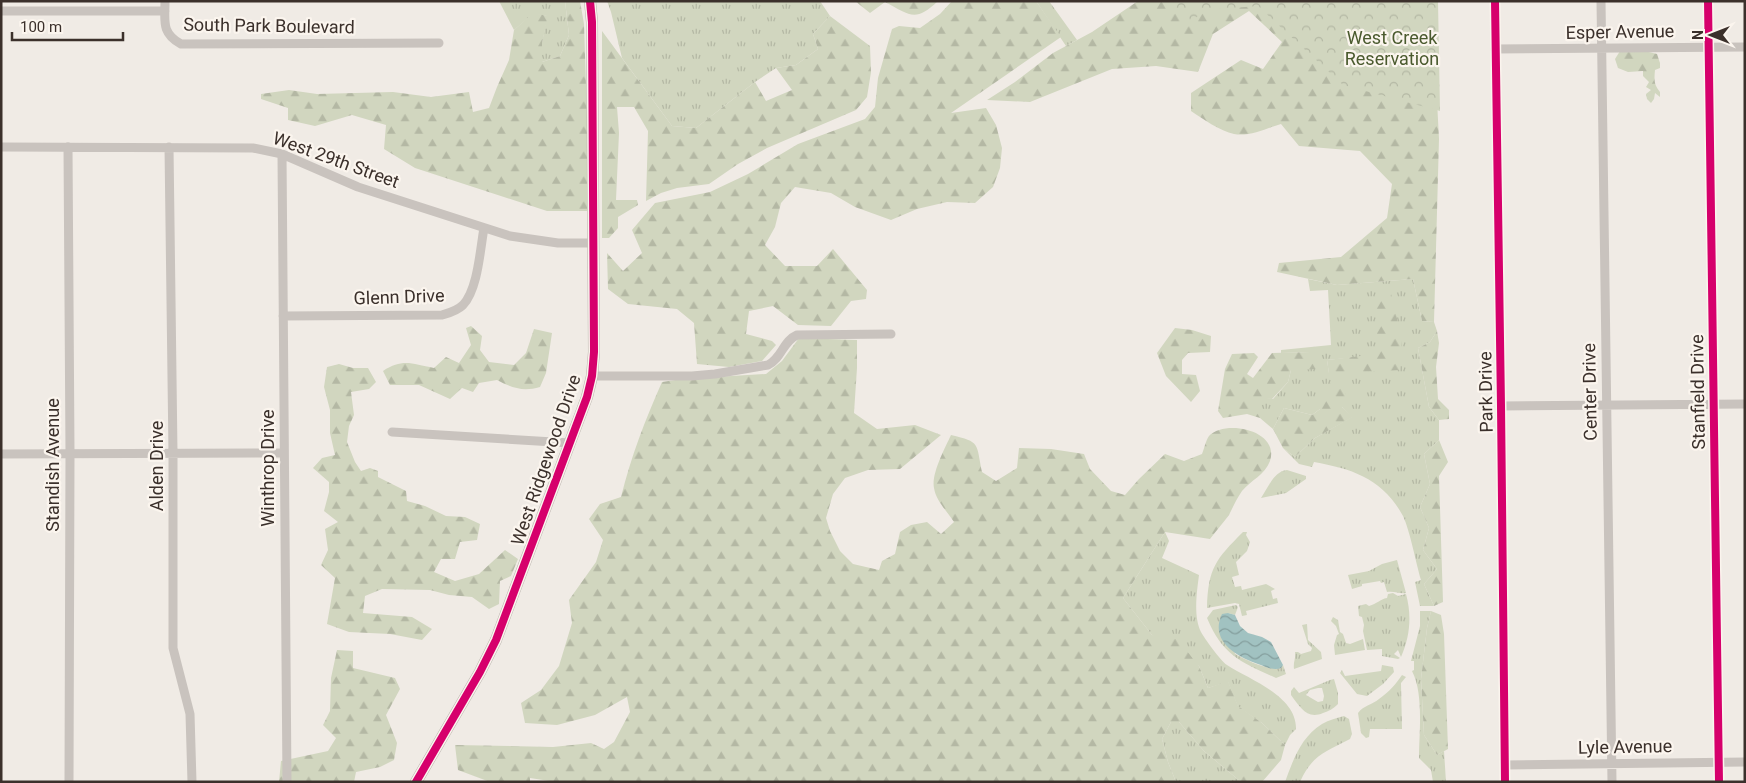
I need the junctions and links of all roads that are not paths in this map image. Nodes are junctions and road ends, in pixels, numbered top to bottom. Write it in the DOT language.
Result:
graph roads {
  1 [pos="165,1"];
  2 [pos="590,1"];
  3 [pos="1495,1"];
  4 [pos="1600,1"];
  5 [pos="1708,1"];
  6 [pos="1,11"];
  7 [pos="165,11"];
  8 [pos="439,43"];
  9 [pos="1708,47"];
  10 [pos="1745,47"];
  11 [pos="1495,49"];
  12 [pos="1601,49"];
  13 [pos="1,147"];
  14 [pos="68,147"];
  15 [pos="170,147"];
  16 [pos="282,154"];
  17 [pos="484,228"];
  18 [pos="594,243"];
  19 [pos="283,316"];
  20 [pos="891,334"];
  21 [pos="592,376"];
  22 [pos="1714,404"];
  23 [pos="1745,404"];
  24 [pos="1606,405"];
  25 [pos="1502,406"];
  26 [pos="392,432"];
  27 [pos="570,443"];
  28 [pos="70,453"];
  29 [pos="173,453"];
  30 [pos="284,453"];
  31 [pos="1,454"];
  32 [pos="1718,762"];
  33 [pos="1745,762"];
  34 [pos="1612,763"];
  35 [pos="1505,765"];
  36 [pos="69,782"];
  37 [pos="192,782"];
  38 [pos="287,782"];
  39 [pos="416,782"];
  40 [pos="1505,782"];
  41 [pos="1612,782"];
  42 [pos="1719,782"];
  1 -- 7 [label="street"];
  2 -- 18 [label="street, West Ridgewood Drive"];
  3 -- 11 [label="street, Park Drive"];
  4 -- 12 [label="street, Center Drive"];
  5 -- 9 [label="street, Stanfield Drive"];
  6 -- 7 [label="street, South Park Boulevard"];
  7 -- 8 [label="street, South Park Boulevard"];
  9 -- 10 [label="street, Esper Avenue"];
  9 -- 12 [label="street, Esper Avenue"];
  9 -- 22 [label="street, Stanfield Drive"];
  11 -- 12 [label="street, Esper Avenue"];
  11 -- 25 [label="street, Park Drive"];
  12 -- 24 [label="street, Center Drive"];
  13 -- 14 [label="street, West 29th Street"];
  14 -- 15 [label="street, West 29th Street"];
  14 -- 28 [label="street, Standish Avenue"];
  15 -- 16 [label="street, West 29th Street"];
  15 -- 29 [label="street, Alden Drive"];
  16 -- 17 [label="street, West 29th Street"];
  16 -- 19 [label="street, Winthrop Drive"];
  17 -- 18 [label="street, West 29th Street"];
  17 -- 19 [label="street, Glenn Drive"];
  18 -- 21 [label="street, West Ridgewood Drive"];
  19 -- 30 [label="street, Winthrop Drive"];
  20 -- 21 [label="street"];
  21 -- 27 [label="street, West Ridgewood Drive"];
  22 -- 23 [label="street"];
  22 -- 24 [label="street"];
  22 -- 32 [label="street, Stanfield Drive"];
  24 -- 25 [label="street"];
  24 -- 34 [label="street, Center Drive"];
  25 -- 35 [label="street, Park Drive"];
  26 -- 27 [label="street"];
  27 -- 39 [label="street, West Ridgewood Drive"];
  28 -- 29 [label="street"];
  28 -- 31 [label="street"];
  28 -- 36 [label="street, Standish Avenue"];
  29 -- 30 [label="street"];
  29 -- 37 [label="street, Alden Drive"];
  30 -- 38 [label="street, Winthrop Drive"];
  32 -- 33 [label="street, Lyle Avenue"];
  32 -- 34 [label="street, Lyle Avenue"];
  32 -- 42 [label="street, Stanfield Drive"];
  34 -- 35 [label="street, Lyle Avenue"];
  34 -- 41 [label="street, Center Drive"];
  35 -- 40 [label="street, Park Drive"];
}
